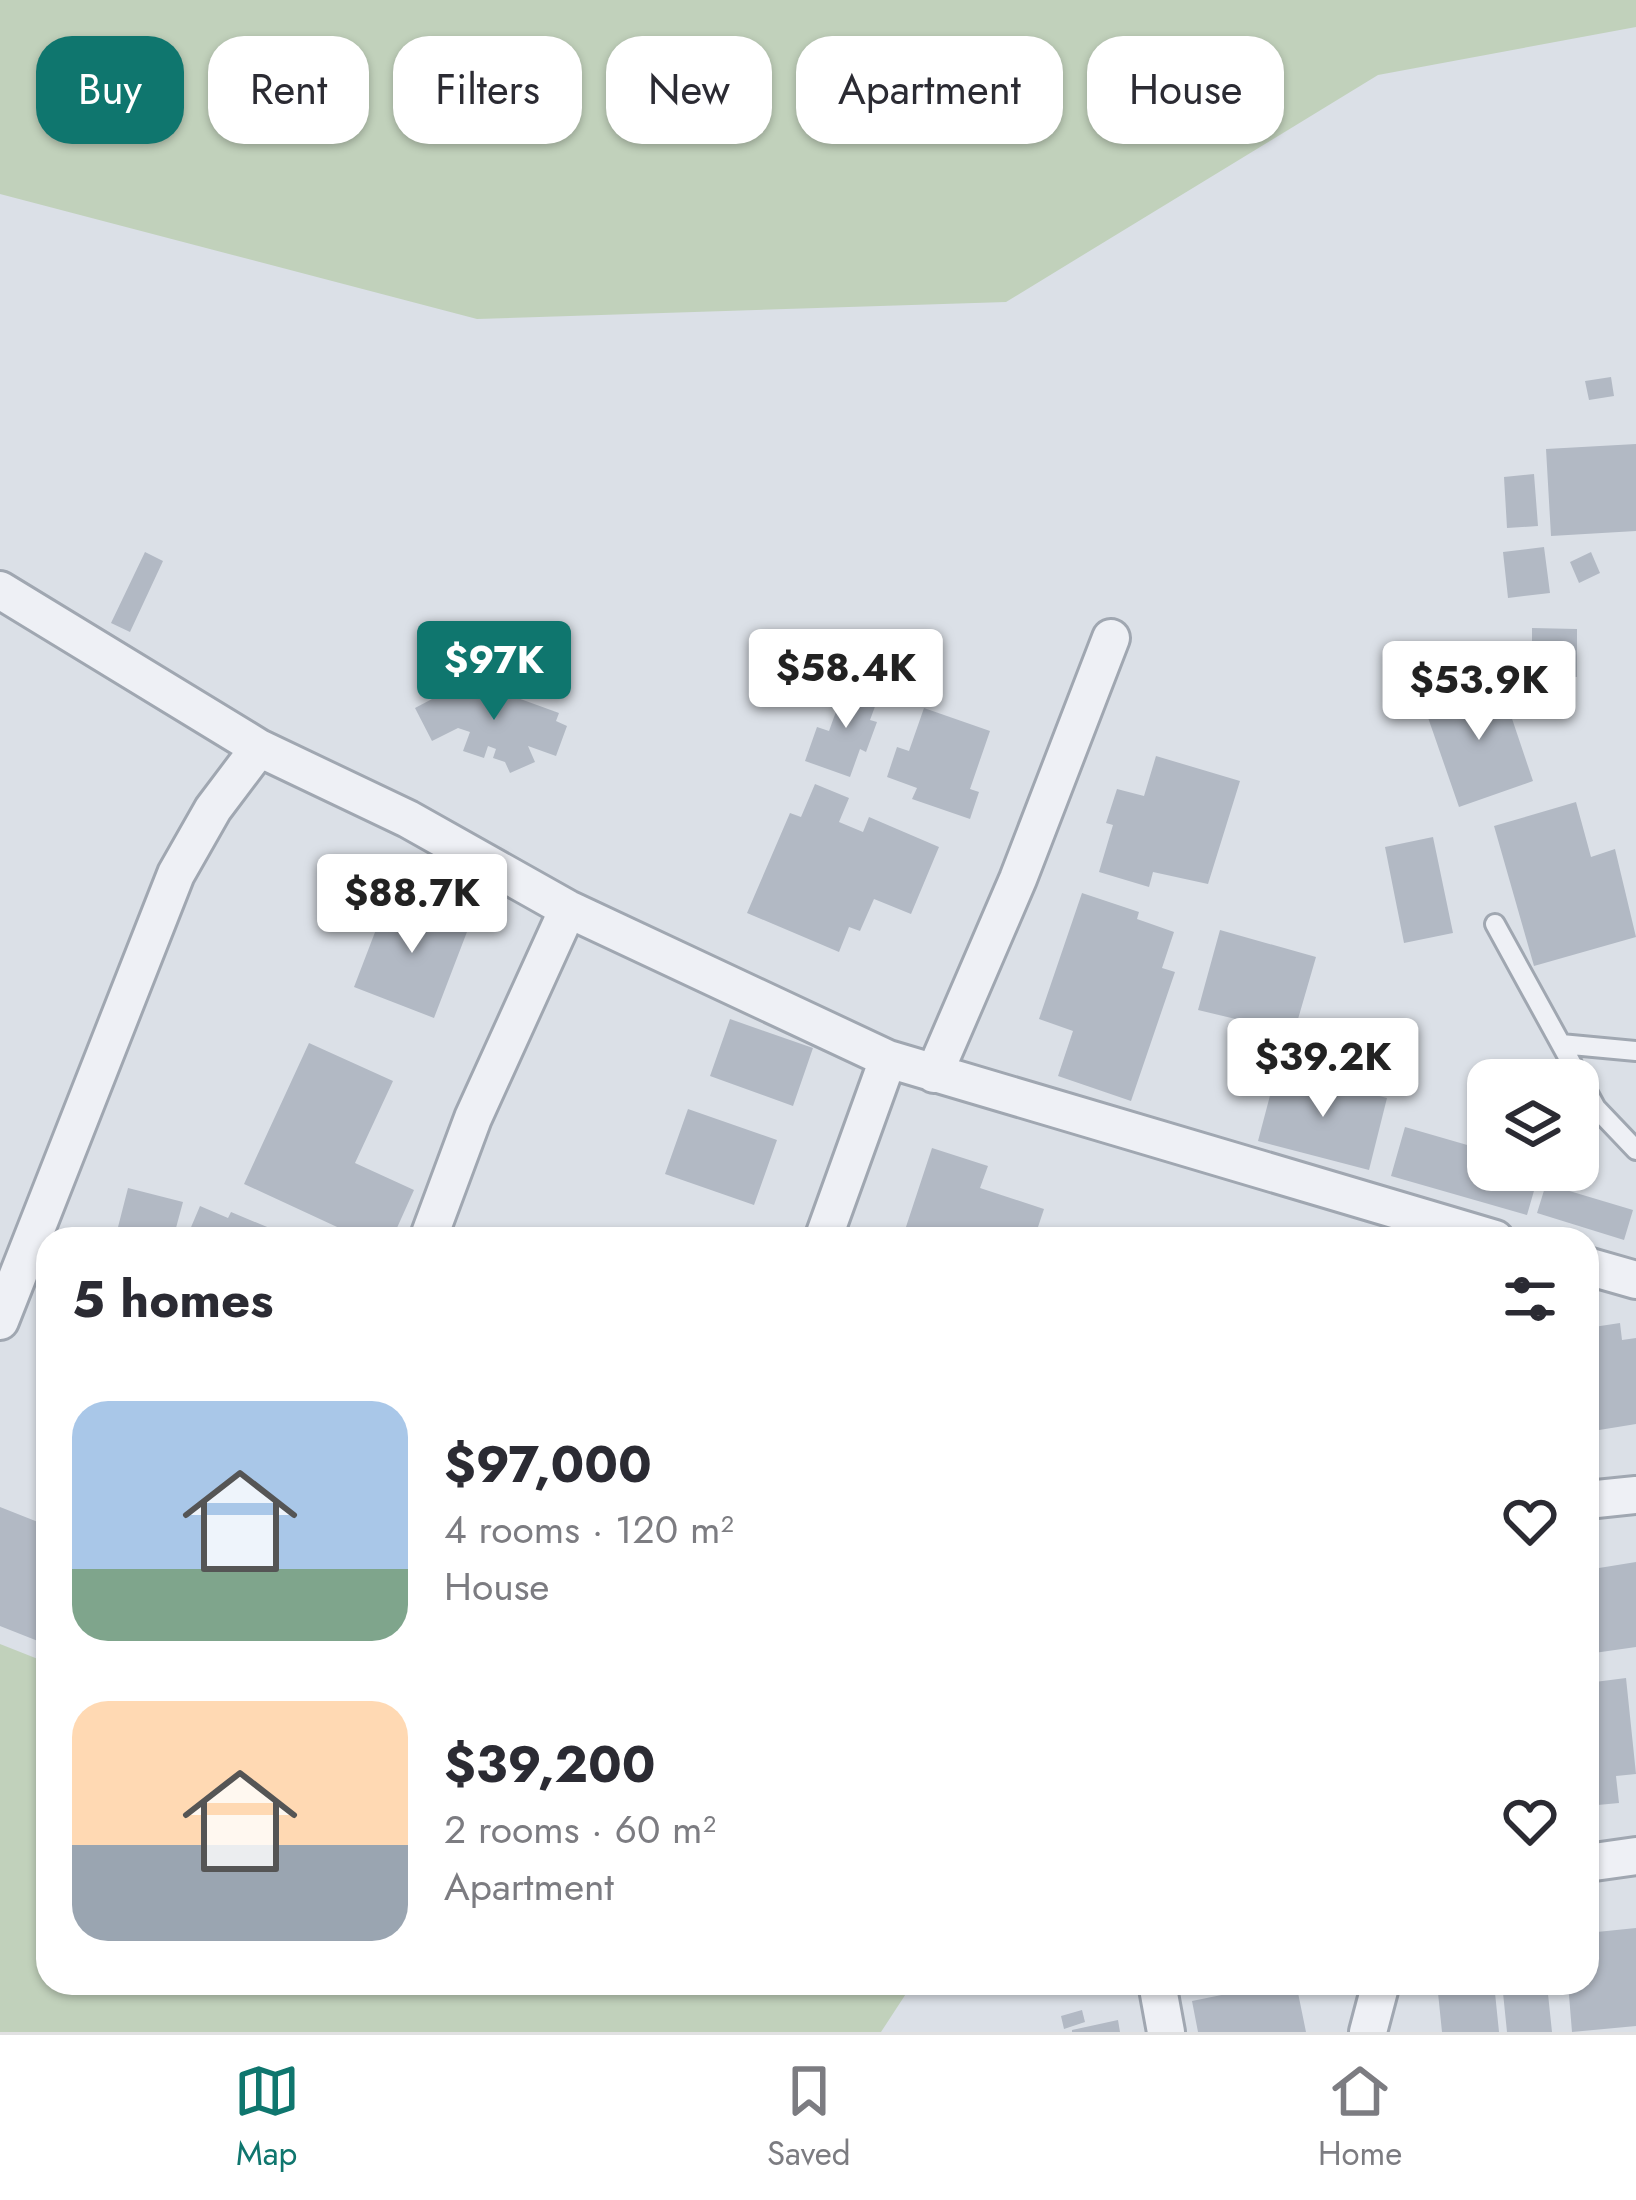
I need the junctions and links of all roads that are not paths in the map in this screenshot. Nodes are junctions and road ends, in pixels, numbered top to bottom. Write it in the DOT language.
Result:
graph roads {
  1 [pos="0,590"];
  2 [pos="1111,638"];
  3 [pos="259,748"];
  4 [pos="568,909"];
  5 [pos="1495,924"];
  6 [pos="1561,1045"];
  7 [pos="1636,1051"];
  8 [pos="888,1059"];
  9 [pos="934,1074"];
  10 [pos="1636,1150"];
  11 [pos="37,1227"];
  12 [pos="432,1227"];
  13 [pos="828,1227"];
  14 [pos="1454,1227"];
  15 [pos="36,1230"];
  16 [pos="1599,1269"];
  17 [pos="1636,1280"];
  18 [pos="0,1321"];
  19 [pos="1636,1495"];
  20 [pos="1599,1499"];
  21 [pos="1636,1856"];
  22 [pos="1599,1861"];
  23 [pos="1159,1995"];
  24 [pos="1378,1995"];
  25 [pos="1166,2032"];
  26 [pos="1368,2032"];
  1 -- 3 [label="street"];
  2 -- 9 [label="street"];
  3 -- 4 [label="street"];
  3 -- 11 [label="street"];
  4 -- 8 [label="street"];
  4 -- 12 [label="street"];
  5 -- 6 [label="lane"];
  6 -- 7 [label="lane"];
  6 -- 10 [label="lane"];
  8 -- 9 [label="street"];
  8 -- 13 [label="street"];
  9 -- 14 [label="street"];
  15 -- 18 [label="street"];
  16 -- 17 [label="street"];
  19 -- 20 [label="street"];
  21 -- 22 [label="street"];
  23 -- 25 [label="street"];
  24 -- 26 [label="street"];
}
